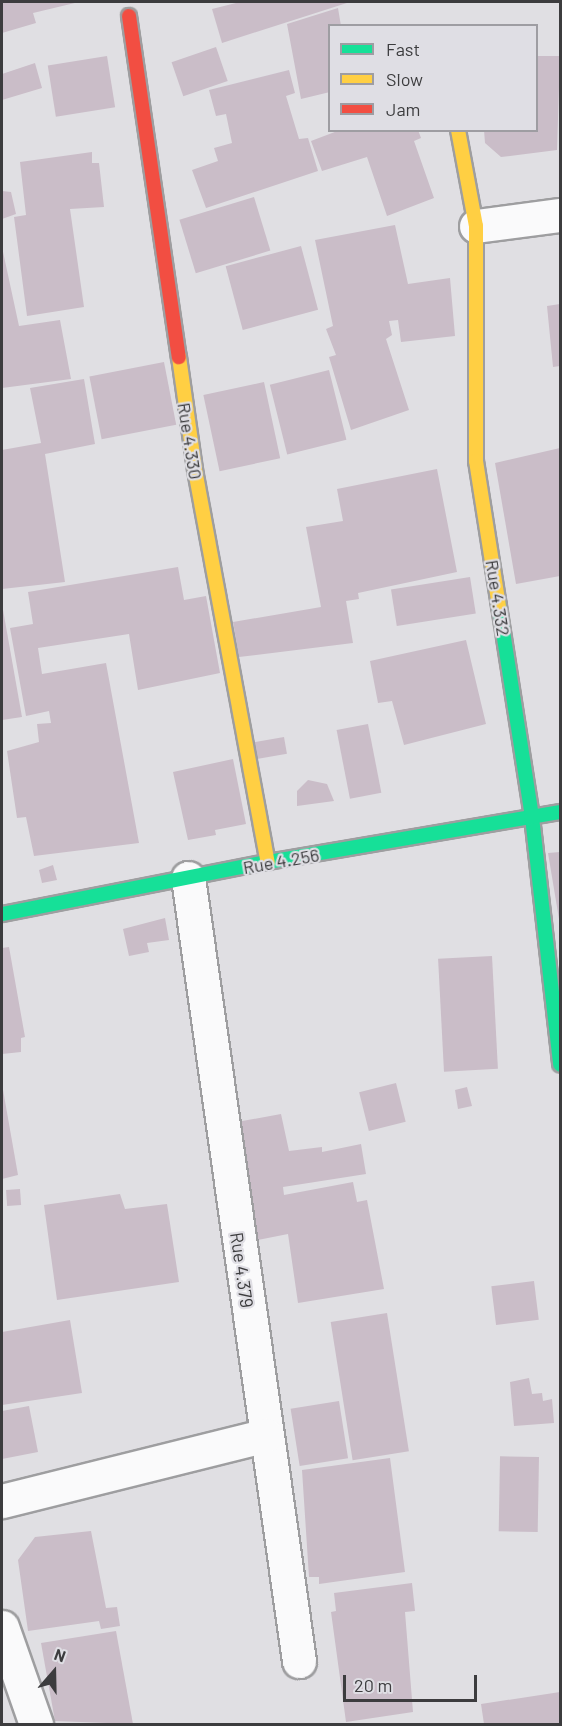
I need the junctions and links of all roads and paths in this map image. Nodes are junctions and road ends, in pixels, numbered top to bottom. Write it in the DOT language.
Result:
graph roads {
  1 [pos="129,16"];
  2 [pos="458,132"];
  3 [pos="561,215"];
  4 [pos="476,226"];
  5 [pos="561,813"];
  6 [pos="532,817"];
  7 [pos="268,862"];
  8 [pos="188,878"];
  9 [pos="2,914"];
  10 [pos="561,1064"];
  11 [pos="266,1435"];
  12 [pos="2,1501"];
  13 [pos="2,1627"];
  14 [pos="299,1661"];
  15 [pos="36,1725"];
  1 -- 7 [label="street, Rue 4.330"];
  2 -- 4 [label="street, Rue 4.332"];
  3 -- 4 [label="street"];
  4 -- 6 [label="street, Rue 4.332"];
  5 -- 6 [label="street, Rue 4.256"];
  6 -- 7 [label="street, Rue 4.256"];
  6 -- 10 [label="street, Rue 4.332"];
  7 -- 8 [label="street, Rue 4.256"];
  8 -- 9 [label="street, Rue 4.256"];
  8 -- 11 [label="street, Rue 4.379"];
  11 -- 12 [label="street"];
  11 -- 14 [label="street, Rue 4.379"];
  13 -- 15 [label="street"];
}
